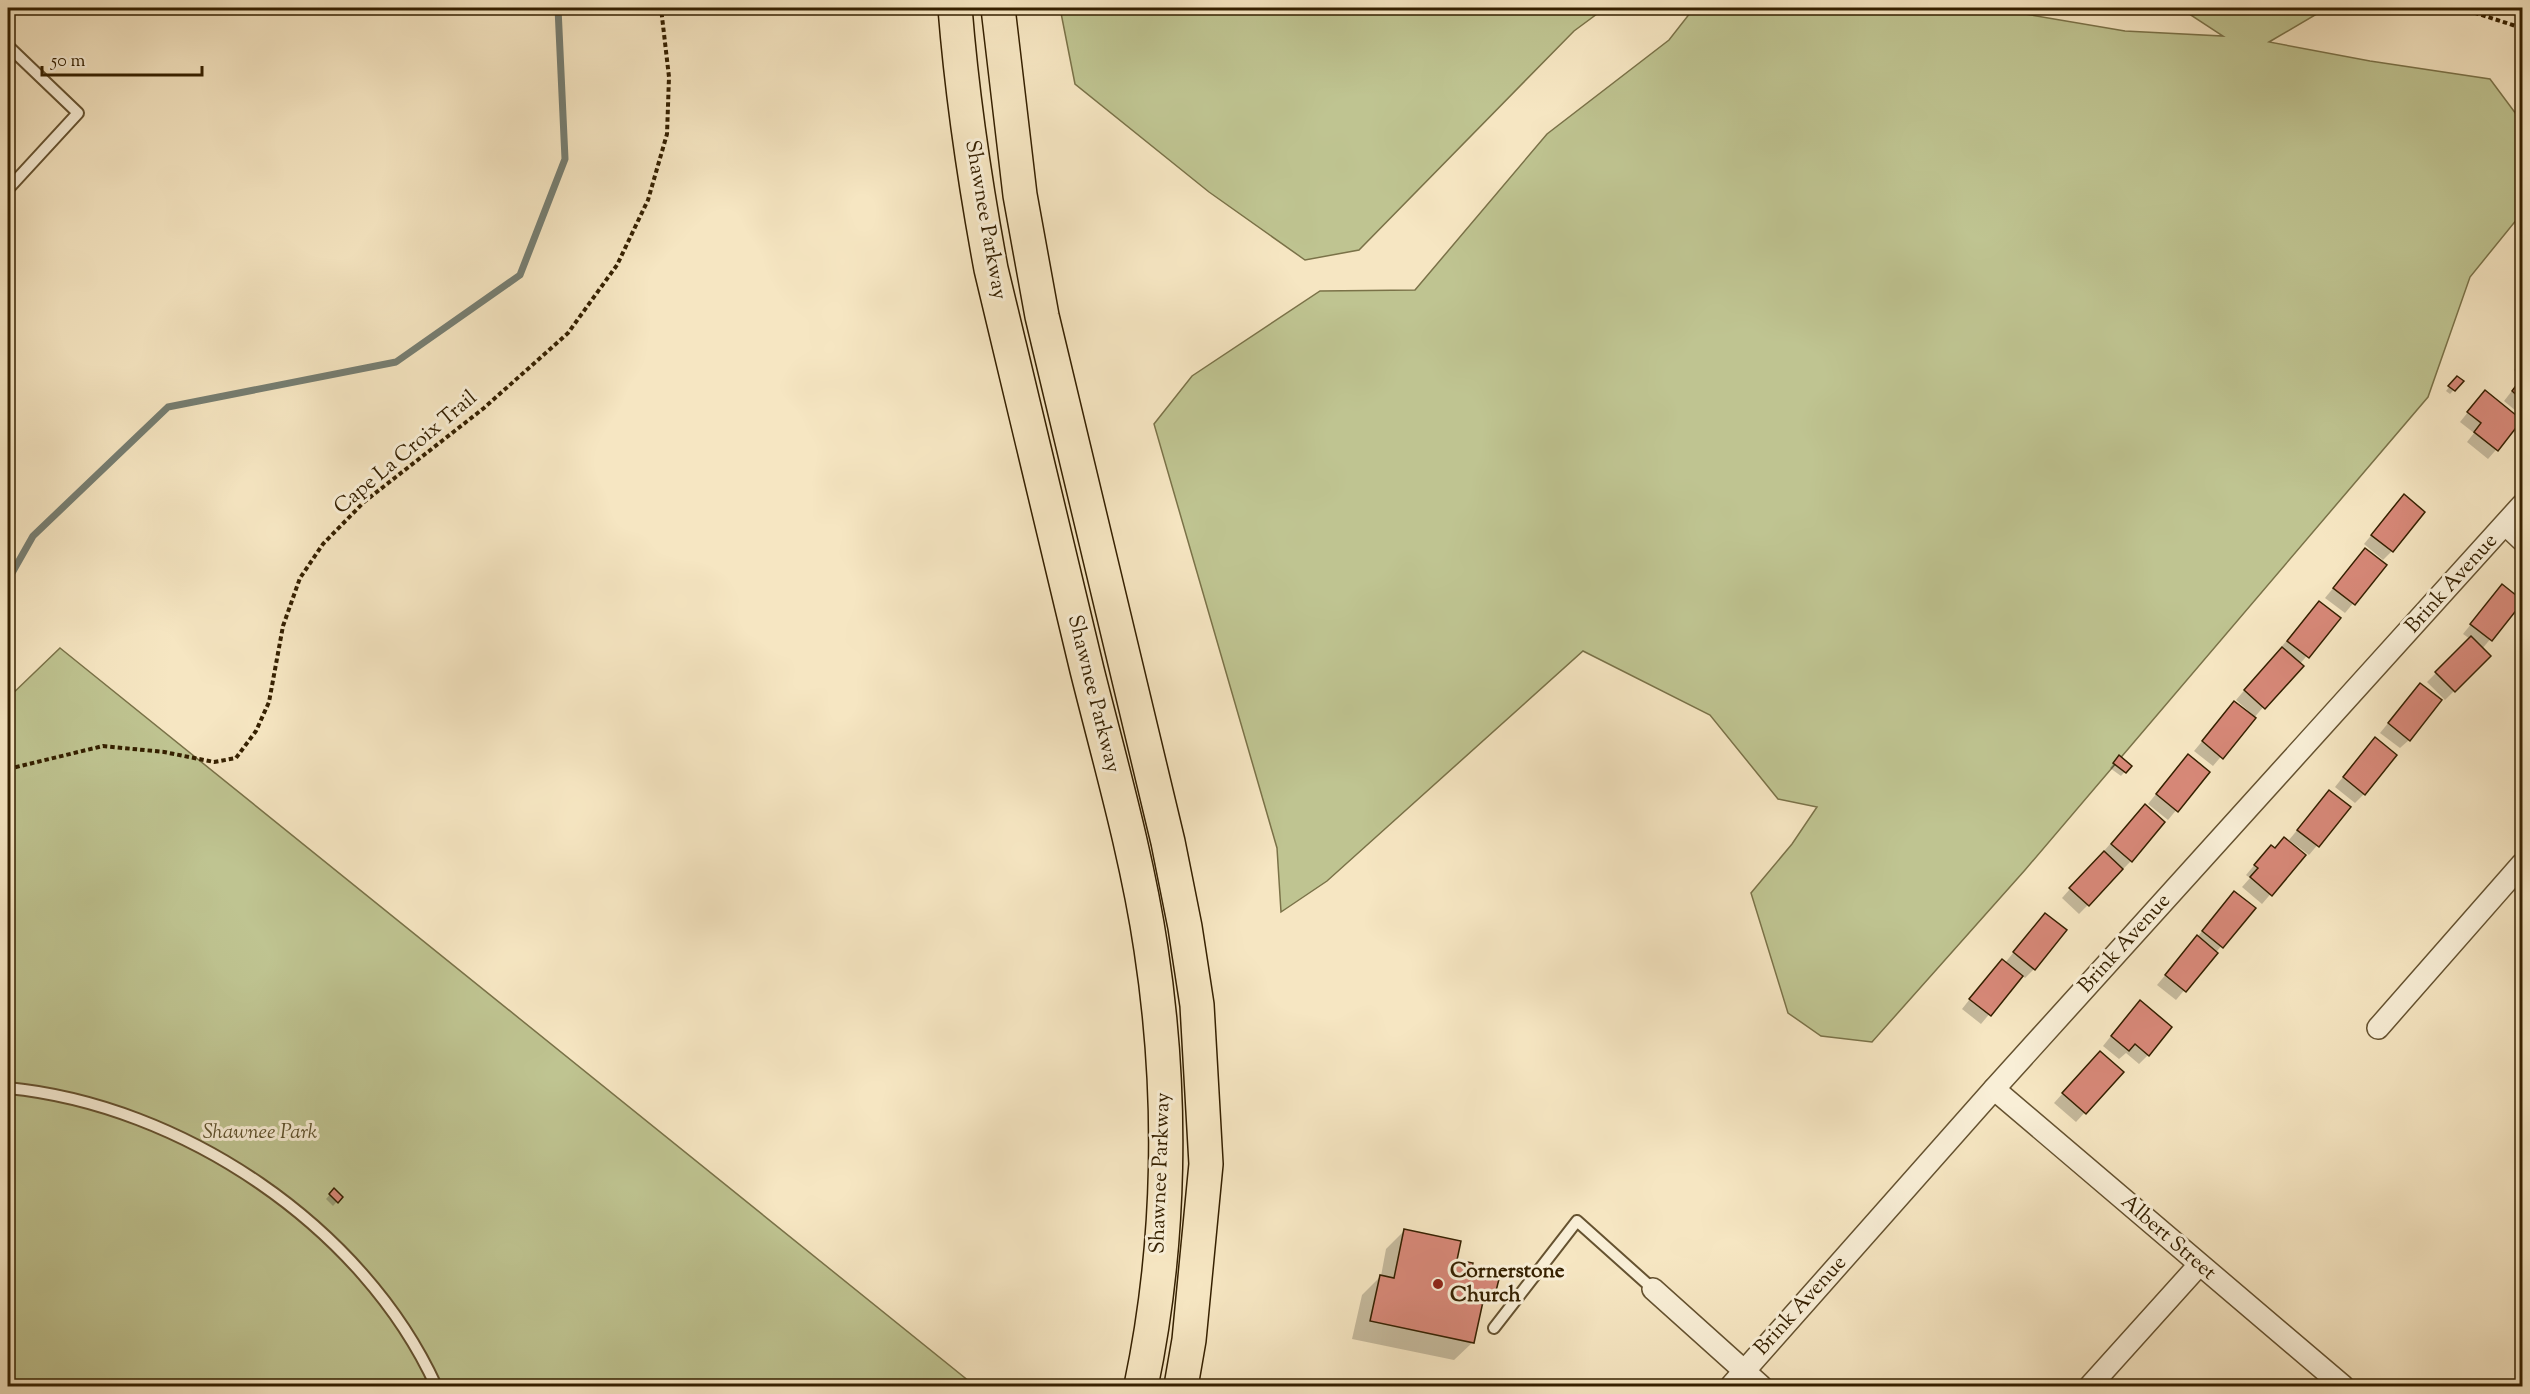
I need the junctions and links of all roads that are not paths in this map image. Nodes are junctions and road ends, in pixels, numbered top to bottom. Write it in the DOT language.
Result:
graph roads {
  1 [pos="955,8"];
  2 [pos="998,8"];
  3 [pos="8,46"];
  4 [pos="8,189"];
  5 [pos="2523,505"];
  6 [pos="2506,525"];
  7 [pos="2523,540"];
  8 [pos="2523,864"];
  9 [pos="2378,1028"];
  10 [pos="8,1088"];
  11 [pos="1994,1089"];
  12 [pos="2199,1265"];
  13 [pos="1653,1289"];
  14 [pos="1494,1328"];
  15 [pos="1738,1378"];
  16 [pos="436,1386"];
  17 [pos="1141,1386"];
  18 [pos="1181,1386"];
  19 [pos="1761,1386"];
  20 [pos="2090,1386"];
  21 [pos="2343,1386"];
  1 -- 17 [label="highway, Shawnee Parkway"];
  2 -- 18 [label="highway, Shawnee Parkway"];
  3 -- 4 [label="lane"];
  5 -- 6 [label="street, Brink Avenue"];
  6 -- 7 [label="street"];
  6 -- 11 [label="street, Brink Avenue"];
  8 -- 9 [label="street"];
  10 -- 16 [label="lane"];
  11 -- 12 [label="street, Albert Street"];
  11 -- 15 [label="street, Brink Avenue"];
  12 -- 20 [label="street"];
  12 -- 21 [label="street, Albert Street"];
  13 -- 14 [label="lane"];
  13 -- 15 [label="street"];
  15 -- 19 [label="street"];
}
